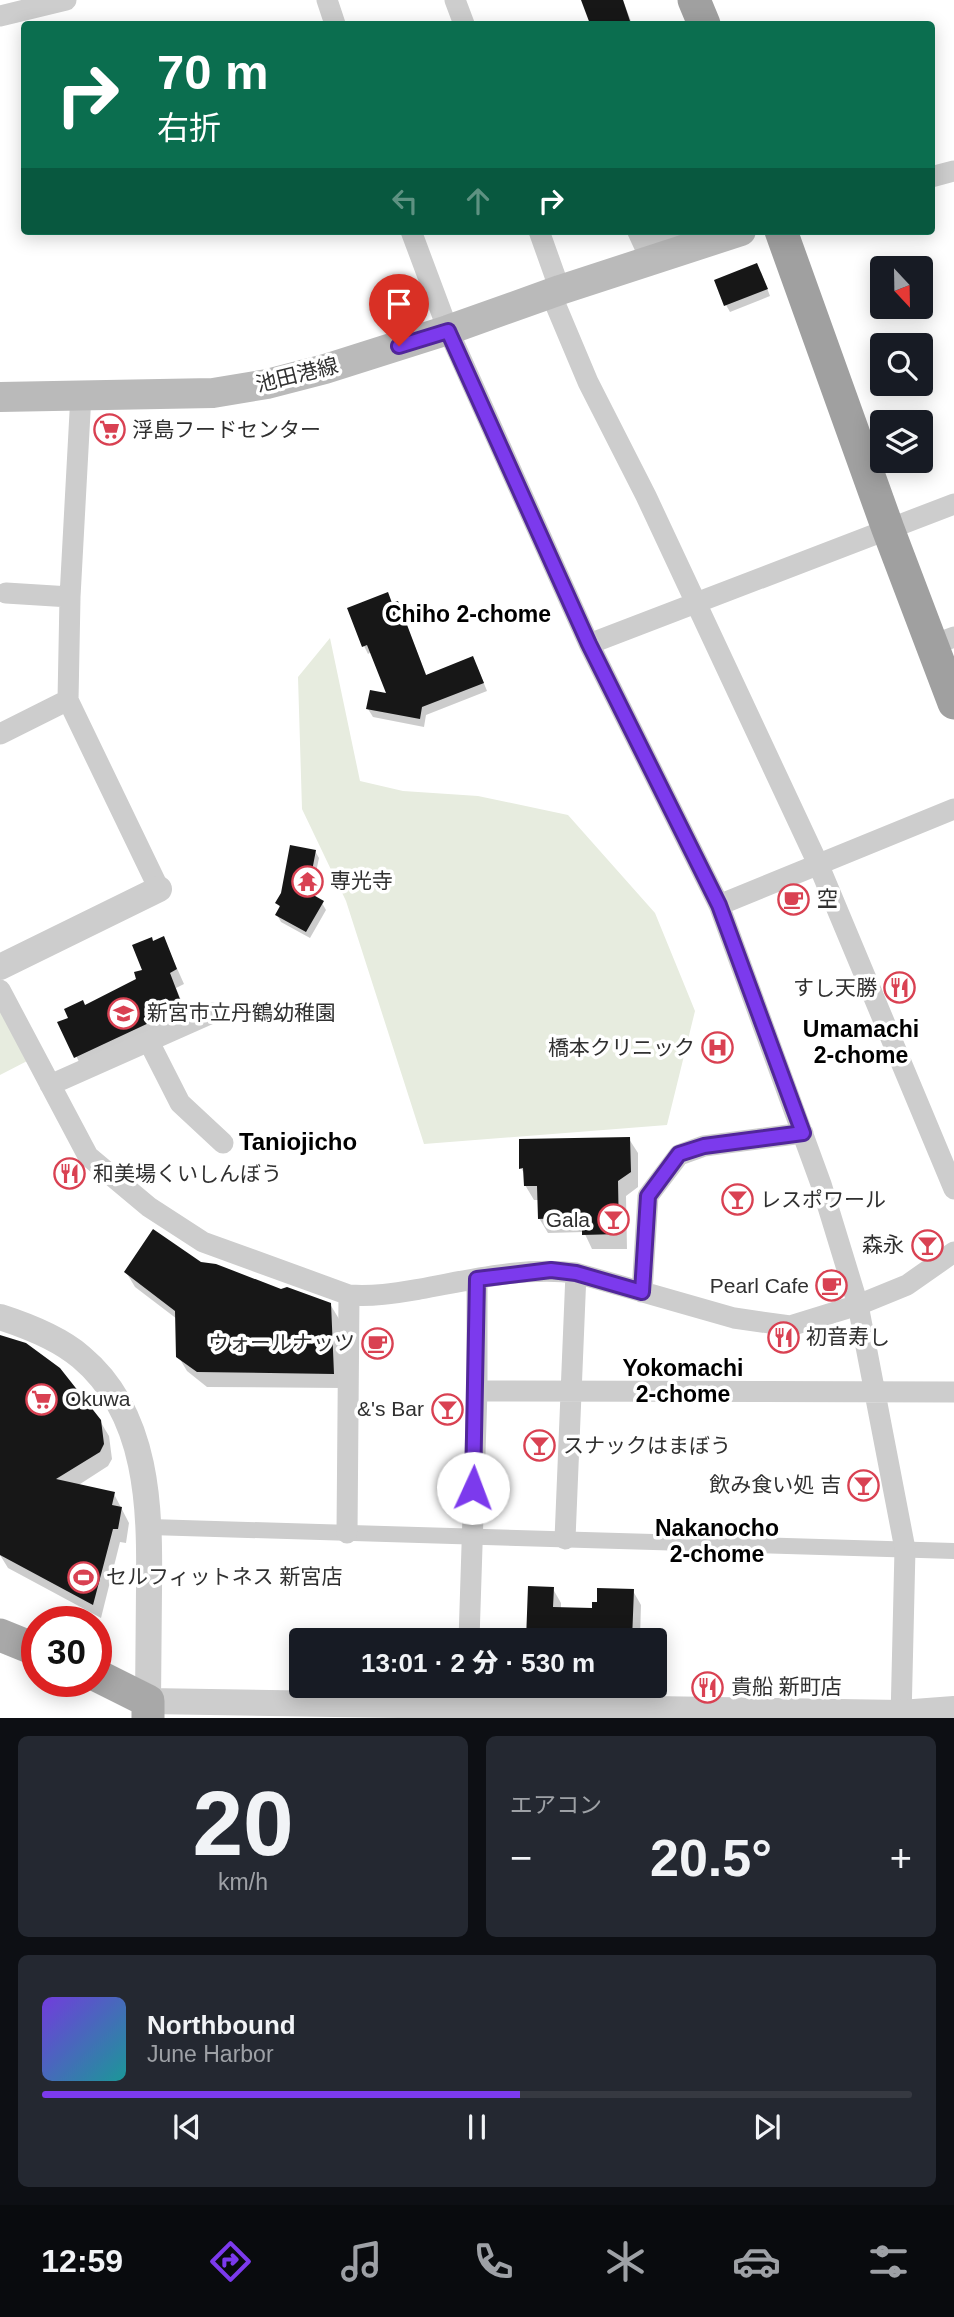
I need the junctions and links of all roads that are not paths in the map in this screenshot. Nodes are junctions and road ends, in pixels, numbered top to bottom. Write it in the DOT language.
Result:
graph roads {
  1 [pos="66,0"];
  2 [pos="327,0"];
  3 [pos="455,0"];
  4 [pos="694,0"];
  5 [pos="0,16"];
  6 [pos="30,17"];
  7 [pos="334,21"];
  8 [pos="463,21"];
  9 [pos="703,21"];
  10 [pos="954,171"];
  11 [pos="935,176"];
  12 [pos="412,235"];
  13 [pos="540,235"];
  14 [pos="729,235"];
  15 [pos="782,235"];
  16 [pos="556,292"];
  17 [pos="448,331"];
  18 [pos="81,394"];
  19 [pos="0,397"];
  20 [pos="954,504"];
  21 [pos="888,529"];
  22 [pos="6,593"];
  23 [pos="70,597"];
  24 [pos="695,604"];
  25 [pos="943,641"];
  26 [pos="589,644"];
  27 [pos="68,700"];
  28 [pos="954,703"];
  29 [pos="0,734"];
  30 [pos="954,809"];
  31 [pos="818,866"];
  32 [pos="159,889"];
  33 [pos="719,905"];
  34 [pos="0,967"];
  35 [pos="0,990"];
  36 [pos="212,1013"];
  37 [pos="149,1042"];
  38 [pos="50,1085"];
  39 [pos="803,1133"];
  40 [pos="223,1143"];
  41 [pos="954,1189"];
  42 [pos="954,1252"];
  43 [pos="576,1273"];
  44 [pos="477,1279"];
  45 [pos="642,1292"];
  46 [pos="349,1295"];
  47 [pos="858,1305"];
  48 [pos="0,1317"];
  49 [pos="477,1391"];
  50 [pos="572,1392"];
  51 [pos="875,1392"];
  52 [pos="954,1392"];
  53 [pos="150,1527"];
  54 [pos="347,1533"];
  55 [pos="472,1536"];
  56 [pos="565,1539"];
  57 [pos="905,1549"];
  58 [pos="954,1551"];
  59 [pos="469,1628"];
  60 [pos="0,1635"];
  61 [pos="21,1644"];
  62 [pos="112,1686"];
  63 [pos="467,1704"];
  64 [pos="954,1709"];
  65 [pos="148,1710"];
  66 [pos="901,1716"];
  1 -- 6 [label="street"];
  2 -- 7 [label="street"];
  3 -- 8 [label="street"];
  4 -- 9 [label="highway"];
  5 -- 6 [label="street"];
  10 -- 11 [label="street"];
  12 -- 17 [label="street"];
  13 -- 16 [label="street"];
  14 -- 16 [label="main road, 池田港線"];
  15 -- 21 [label="highway"];
  16 -- 17 [label="main road, 池田港線"];
  16 -- 24 [label="street"];
  17 -- 18 [label="main road, 池田港線"];
  17 -- 26 [label="street"];
  18 -- 19 [label="main road, 池田港線"];
  18 -- 23 [label="street"];
  20 -- 21 [label="street"];
  21 -- 24 [label="street"];
  21 -- 25 [label="highway"];
  22 -- 23 [label="street"];
  23 -- 27 [label="street"];
  24 -- 26 [label="street"];
  24 -- 31 [label="street"];
  25 -- 28 [label="highway"];
  26 -- 33 [label="street"];
  27 -- 29 [label="street"];
  27 -- 32 [label="street"];
  30 -- 31 [label="street"];
  31 -- 33 [label="street"];
  31 -- 41 [label="street"];
  32 -- 34 [label="street"];
  33 -- 39 [label="street"];
  35 -- 38 [label="street"];
  36 -- 37 [label="street"];
  37 -- 38 [label="street"];
  37 -- 40 [label="street"];
  38 -- 46 [label="street"];
  39 -- 45 [label="street"];
  39 -- 47 [label="street"];
  42 -- 47 [label="street"];
  43 -- 44 [label="street"];
  43 -- 45 [label="street"];
  43 -- 50 [label="street"];
  44 -- 46 [label="street"];
  44 -- 49 [label="street"];
  45 -- 47 [label="street"];
  46 -- 54 [label="street"];
  47 -- 51 [label="street"];
  48 -- 53 [label="street"];
  49 -- 50 [label="street"];
  49 -- 55 [label="street"];
  50 -- 51 [label="street"];
  50 -- 56 [label="street"];
  51 -- 52 [label="street"];
  51 -- 57 [label="street"];
  53 -- 54 [label="street"];
  53 -- 65 [label="street"];
  54 -- 55 [label="street"];
  55 -- 56 [label="street"];
  55 -- 59 [label="street"];
  56 -- 57 [label="street"];
  57 -- 58 [label="street"];
  57 -- 66 [label="street"];
  60 -- 61 [label="main road"];
  62 -- 65 [label="main road"];
  63 -- 65 [label="street"];
  63 -- 66 [label="street"];
  64 -- 66 [label="street"];
}
